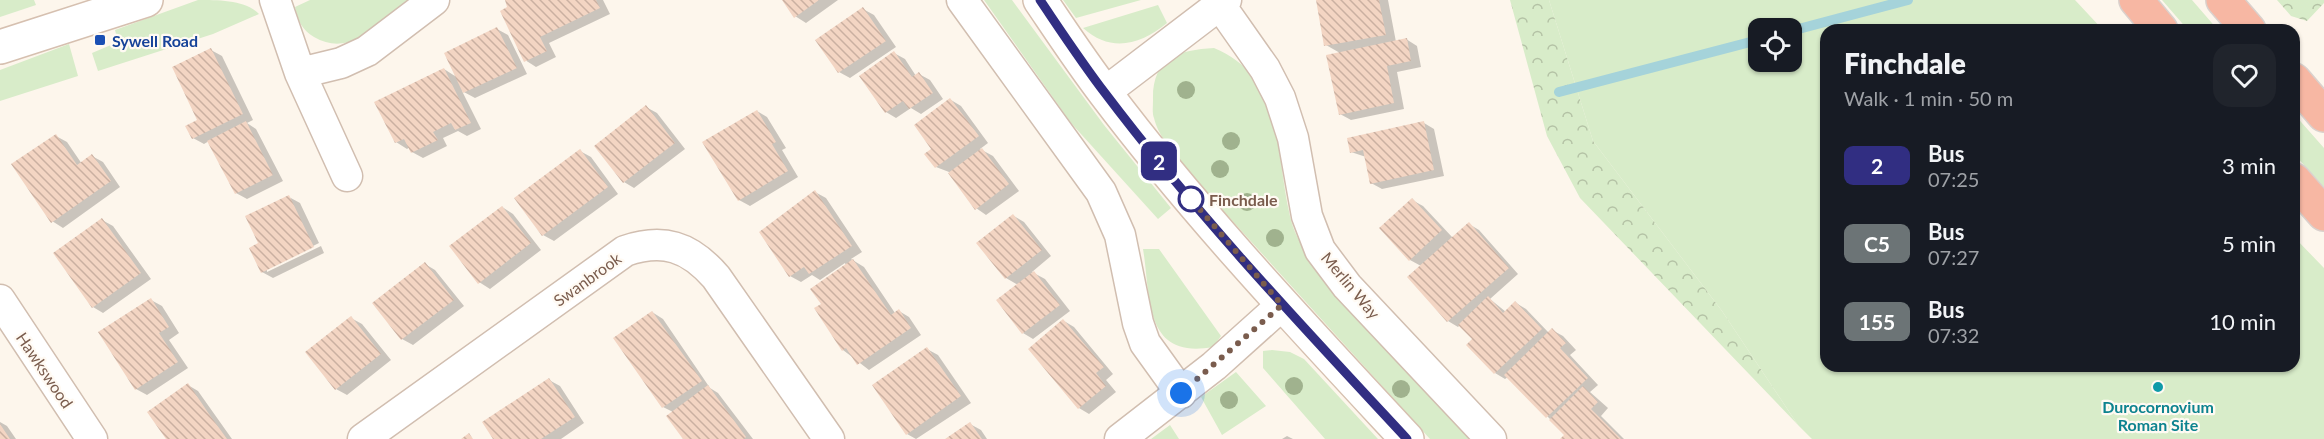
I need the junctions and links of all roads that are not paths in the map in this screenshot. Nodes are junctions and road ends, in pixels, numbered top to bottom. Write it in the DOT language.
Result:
graph roads {
  1 [pos="146,0"];
  2 [pos="275,0"];
  3 [pos="434,0"];
  4 [pos="962,0"];
  5 [pos="1040,0"];
  6 [pos="2136,0"];
  7 [pos="2223,0"];
  8 [pos="1223,3"];
  9 [pos="2156,24"];
  10 [pos="2244,24"];
  11 [pos="0,47"];
  12 [pos="300,73"];
  13 [pos="2300,87"];
  14 [pos="1104,93"];
  15 [pos="2324,115"];
  16 [pos="347,176"];
  17 [pos="2300,187"];
  18 [pos="2324,214"];
  19 [pos="0,300"];
  20 [pos="1282,305"];
  21 [pos="1181,393"];
  22 [pos="92,439"];
  23 [pos="363,439"];
  24 [pos="829,439"];
  25 [pos="1120,439"];
  26 [pos="1407,439"];
  27 [pos="1491,439"];
  1 -- 11 [label="street"];
  2 -- 12 [label="street"];
  3 -- 12 [label="street"];
  4 -- 21 [label="street"];
  5 -- 14 [label="street"];
  6 -- 9 [label="highway"];
  7 -- 10 [label="highway"];
  8 -- 14 [label="street"];
  8 -- 27 [label="street, Merlin Way"];
  12 -- 16 [label="street"];
  13 -- 15 [label="highway"];
  14 -- 20 [label="street"];
  17 -- 18 [label="highway"];
  19 -- 22 [label="street, Hawkswood"];
  20 -- 21 [label="street"];
  20 -- 26 [label="street"];
  21 -- 25 [label="street"];
  23 -- 24 [label="street, Swanbrook"];
}
